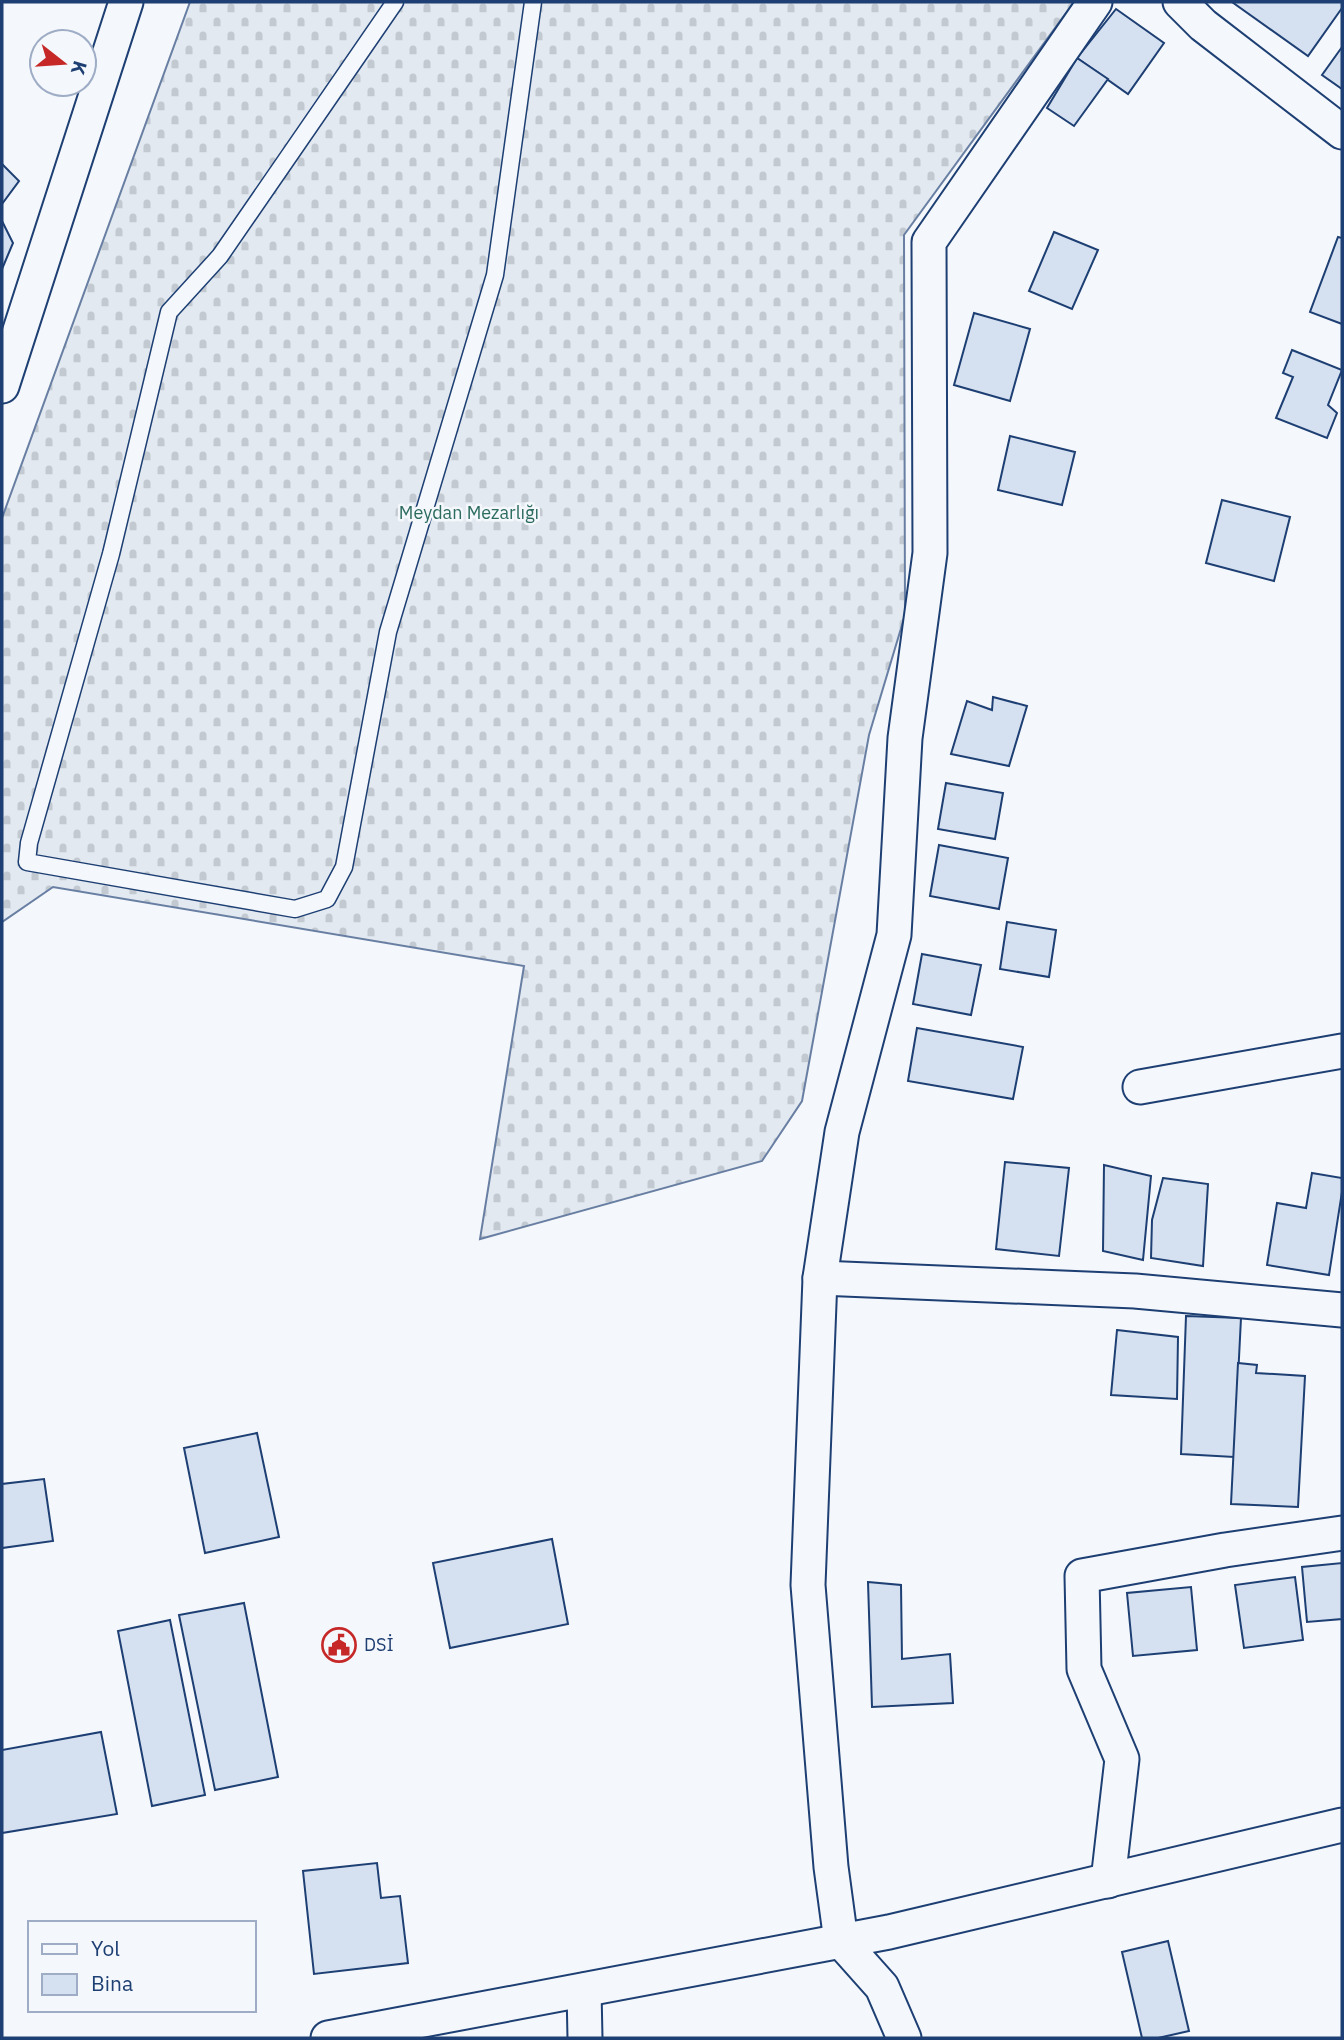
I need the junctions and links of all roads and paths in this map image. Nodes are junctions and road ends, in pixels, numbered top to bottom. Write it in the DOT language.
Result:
graph roads {
  1 [pos="126,2"];
  2 [pos="395,2"];
  3 [pos="533,2"];
  4 [pos="1095,2"];
  5 [pos="1180,2"];
  6 [pos="1342,131"];
  7 [pos="2,386"];
  8 [pos="1342,1051"];
  9 [pos="1140,1087"];
  10 [pos="820,1278"];
  11 [pos="1342,1310"];
  12 [pos="1342,1533"];
  13 [pos="1342,1825"];
  14 [pos="1108,1881"];
  15 [pos="841,1941"];
  16 [pos="584,1990"];
  17 [pos="328,2038"];
  18 [pos="585,2038"];
  19 [pos="904,2038"];
  1 -- 7 [label="street"];
  2 -- 3 [label="lane"];
  4 -- 10 [label="street"];
  5 -- 6 [label="street"];
  8 -- 9 [label="street"];
  10 -- 11 [label="street"];
  10 -- 15 [label="street"];
  12 -- 14 [label="street"];
  13 -- 14 [label="street"];
  14 -- 15 [label="street"];
  15 -- 16 [label="street"];
  15 -- 19 [label="street"];
  16 -- 17 [label="street"];
  16 -- 18 [label="street"];
}
